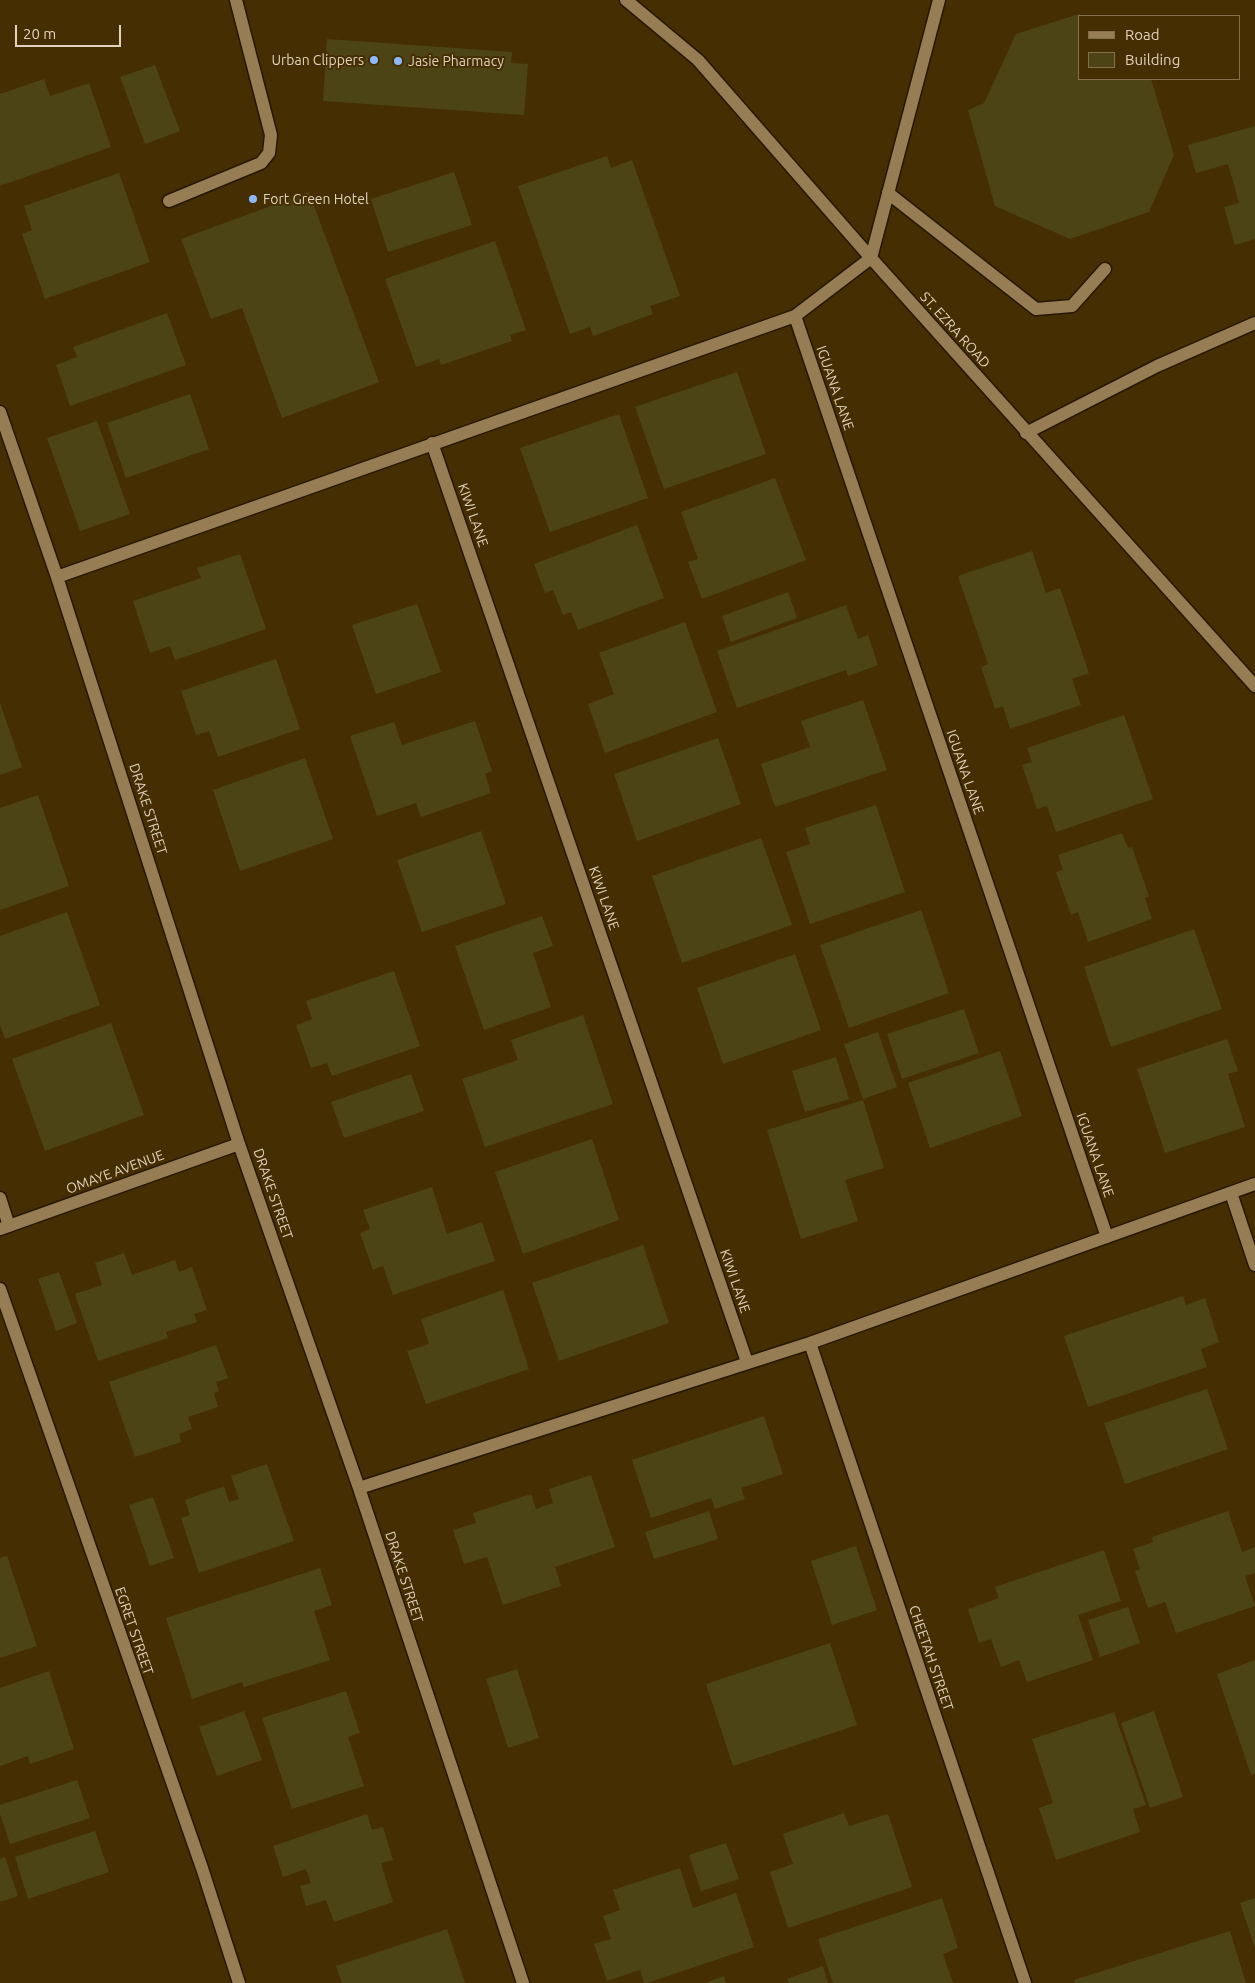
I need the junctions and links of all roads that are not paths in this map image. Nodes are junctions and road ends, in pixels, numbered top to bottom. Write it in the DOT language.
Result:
graph roads {
  1 [pos="236,0"];
  2 [pos="626,0"];
  3 [pos="939,0"];
  4 [pos="888,193"];
  5 [pos="169,201"];
  6 [pos="871,258"];
  7 [pos="1105,269"];
  8 [pos="795,316"];
  9 [pos="1255,323"];
  10 [pos="0,412"];
  11 [pos="1026,433"];
  12 [pos="432,443"];
  13 [pos="57,577"];
  14 [pos="1253,680"];
  15 [pos="239,1144"];
  16 [pos="1255,1184"];
  17 [pos="1231,1193"];
  18 [pos="0,1198"];
  19 [pos="4,1227"];
  20 [pos="1107,1237"];
  21 [pos="1255,1265"];
  22 [pos="0,1289"];
  23 [pos="810,1343"];
  24 [pos="747,1362"];
  25 [pos="359,1488"];
  26 [pos="239,1983"];
  27 [pos="523,1983"];
  28 [pos="1025,1983"];
  1 -- 5 [label="street"];
  2 -- 6 [label="street, ST. EZRA ROAD"];
  3 -- 4 [label="street"];
  4 -- 6 [label="street"];
  4 -- 7 [label="street"];
  6 -- 8 [label="street"];
  6 -- 11 [label="street, ST. EZRA ROAD"];
  8 -- 12 [label="street"];
  8 -- 20 [label="street, IGUANA LANE"];
  9 -- 11 [label="street"];
  10 -- 13 [label="street, DRAKE STREET"];
  11 -- 14 [label="street, ST. EZRA ROAD"];
  12 -- 13 [label="street"];
  12 -- 24 [label="street, KIWI LANE"];
  13 -- 15 [label="street, DRAKE STREET"];
  15 -- 19 [label="street, OMAYE AVENUE"];
  15 -- 25 [label="street, DRAKE STREET"];
  16 -- 17 [label="street"];
  17 -- 20 [label="street"];
  17 -- 21 [label="street"];
  18 -- 19 [label="street"];
  20 -- 23 [label="street"];
  22 -- 26 [label="street, EGRET STREET"];
  23 -- 24 [label="street"];
  23 -- 28 [label="street, CHEETAH STREET"];
  24 -- 25 [label="street"];
  25 -- 27 [label="street, DRAKE STREET"];
}
